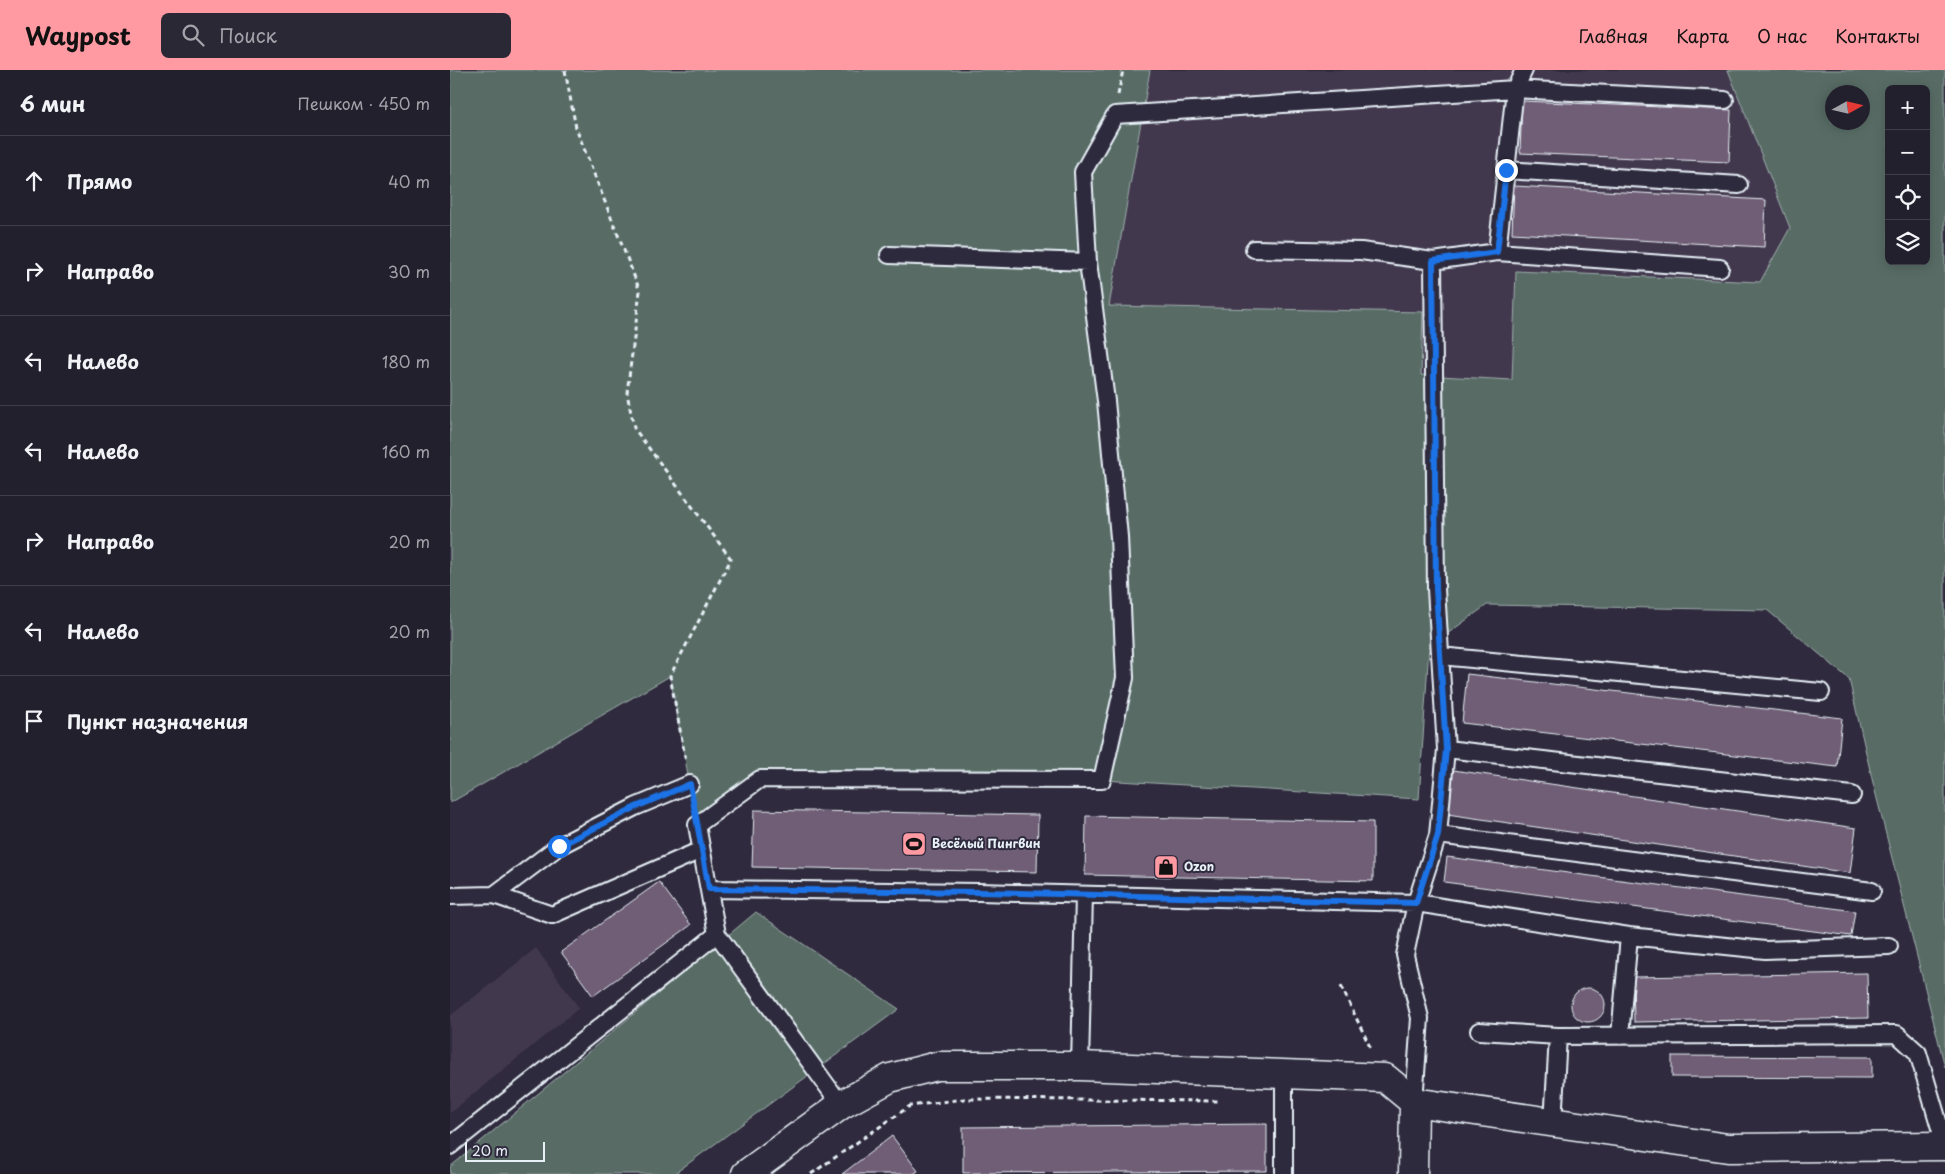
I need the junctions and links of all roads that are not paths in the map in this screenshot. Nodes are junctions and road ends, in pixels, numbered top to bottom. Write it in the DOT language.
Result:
graph roads {
  1 [pos="1524,70"];
  2 [pos="1516,89"];
  3 [pos="1725,100"];
  4 [pos="1506,170"];
  5 [pos="1739,185"];
  6 [pos="1254,249"];
  7 [pos="1497,252"];
  8 [pos="888,255"];
  9 [pos="1433,261"];
  10 [pos="1088,262"];
  11 [pos="1720,268"];
  12 [pos="1440,656"];
  13 [pos="1821,692"];
  14 [pos="1446,749"];
  15 [pos="690,784"];
  16 [pos="1852,795"];
  17 [pos="1438,835"];
  18 [pos="701,850"];
  19 [pos="709,889"];
  20 [pos="1872,891"];
  21 [pos="494,894"];
  22 [pos="1084,895"];
  23 [pos="450,896"];
  24 [pos="1416,903"];
  25 [pos="716,934"];
  26 [pos="1629,936"];
  27 [pos="1889,946"];
  28 [pos="1479,1031"];
  29 [pos="1558,1036"];
  30 [pos="1620,1036"];
  31 [pos="1080,1066"];
  32 [pos="1284,1073"];
  33 [pos="1414,1102"];
  34 [pos="841,1105"];
  35 [pos="1553,1123"];
  36 [pos="1945,1145"];
  37 [pos="450,1146"];
  38 [pos="746,1174"];
  39 [pos="1284,1174"];
  40 [pos="1413,1174"];
  1 -- 2 [label="lane"];
  2 -- 3 [label="lane"];
  2 -- 4 [label="lane"];
  2 -- 10 [label="lane"];
  4 -- 5 [label="lane"];
  4 -- 7 [label="lane"];
  6 -- 9 [label="lane"];
  7 -- 9 [label="lane"];
  7 -- 11 [label="lane"];
  8 -- 10 [label="lane"];
  9 -- 12 [label="lane"];
  10 -- 18 [label="lane"];
  12 -- 13 [label="lane"];
  12 -- 14 [label="lane"];
  14 -- 16 [label="lane"];
  14 -- 17 [label="lane"];
  15 -- 21 [label="lane"];
  17 -- 20 [label="lane"];
  17 -- 24 [label="lane"];
  18 -- 19 [label="lane"];
  18 -- 21 [label="lane"];
  19 -- 22 [label="lane"];
  19 -- 25 [label="lane"];
  21 -- 23 [label="lane"];
  22 -- 24 [label="lane"];
  22 -- 31 [label="lane"];
  24 -- 26 [label="lane"];
  24 -- 33 [label="lane"];
  25 -- 34 [label="lane"];
  25 -- 37 [label="lane"];
  26 -- 27 [label="lane"];
  26 -- 30 [label="lane"];
  28 -- 29 [label="lane"];
  29 -- 30 [label="lane"];
  29 -- 35 [label="lane"];
  30 -- 36 [label="lane"];
  31 -- 32 [label="street"];
  31 -- 34 [label="street"];
  32 -- 33 [label="street"];
  32 -- 39 [label="lane"];
  33 -- 35 [label="street"];
  33 -- 40 [label="street"];
  34 -- 38 [label="street"];
  35 -- 36 [label="street"];
}
